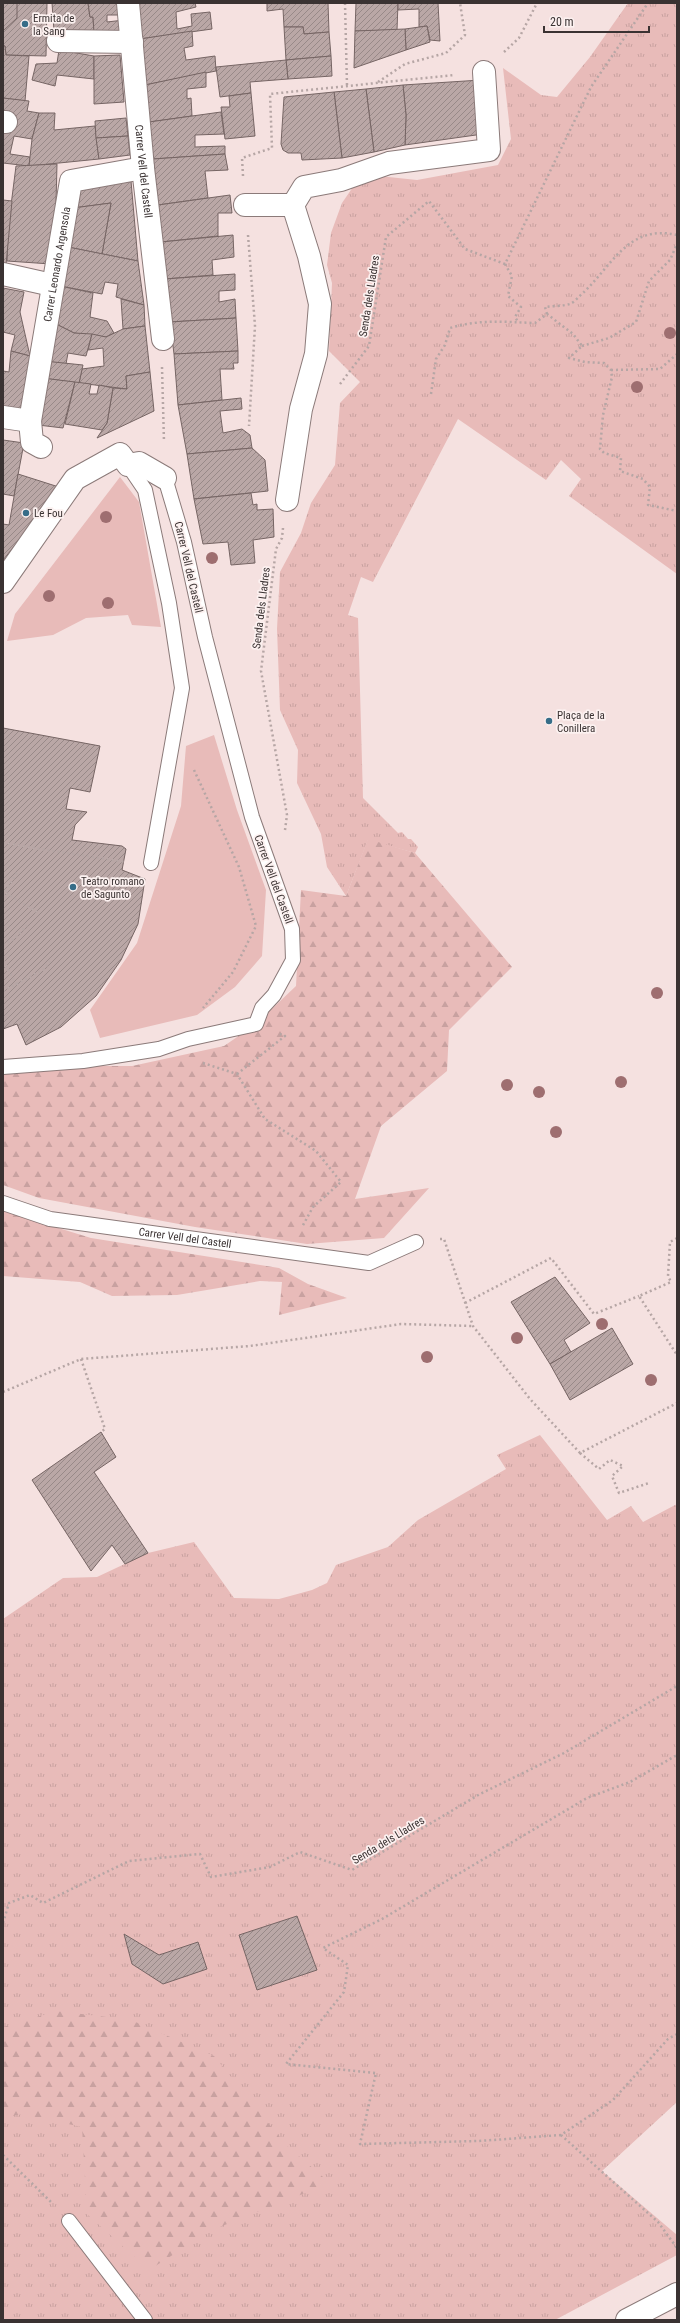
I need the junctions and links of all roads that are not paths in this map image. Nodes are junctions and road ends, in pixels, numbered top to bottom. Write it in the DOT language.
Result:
graph roads {
  1 [pos="128,3"];
  2 [pos="58,41"];
  3 [pos="132,42"];
  4 [pos="484,72"];
  5 [pos="143,168"];
  6 [pos="293,204"];
  7 [pos="245,205"];
  8 [pos="3,274"];
  9 [pos="52,285"];
  10 [pos="163,339"];
  11 [pos="3,417"];
  12 [pos="30,421"];
  13 [pos="41,447"];
  14 [pos="128,465"];
  15 [pos="165,478"];
  16 [pos="287,500"];
  17 [pos="3,582"];
  18 [pos="151,863"];
  19 [pos="3,1067"];
  20 [pos="3,1203"];
  21 [pos="416,1242"];
  22 [pos="70,2220"];
  23 [pos="677,2294"];
  24 [pos="145,2320"];
  25 [pos="627,2320"];
  1 -- 3 [label="street, Carrer Vell del Castell"];
  2 -- 3 [label="street"];
  3 -- 5 [label="street, Carrer Vell del Castell"];
  4 -- 6 [label="street"];
  5 -- 9 [label="street, Carrer Leonardo Argensola"];
  5 -- 10 [label="street, Carrer Vell del Castell"];
  6 -- 7 [label="street"];
  6 -- 16 [label="street"];
  8 -- 9 [label="street"];
  9 -- 12 [label="street, Carrer Leonardo Argensola"];
  11 -- 12 [label="street"];
  12 -- 13 [label="street, Carrer Leonardo Argensola"];
  14 -- 15 [label="street"];
  14 -- 17 [label="street"];
  14 -- 18 [label="lane"];
  15 -- 19 [label="lane, Carrer Vell del Castell"];
  20 -- 21 [label="lane, Carrer Vell del Castell"];
  22 -- 24 [label="lane"];
  23 -- 25 [label="street"];
}
